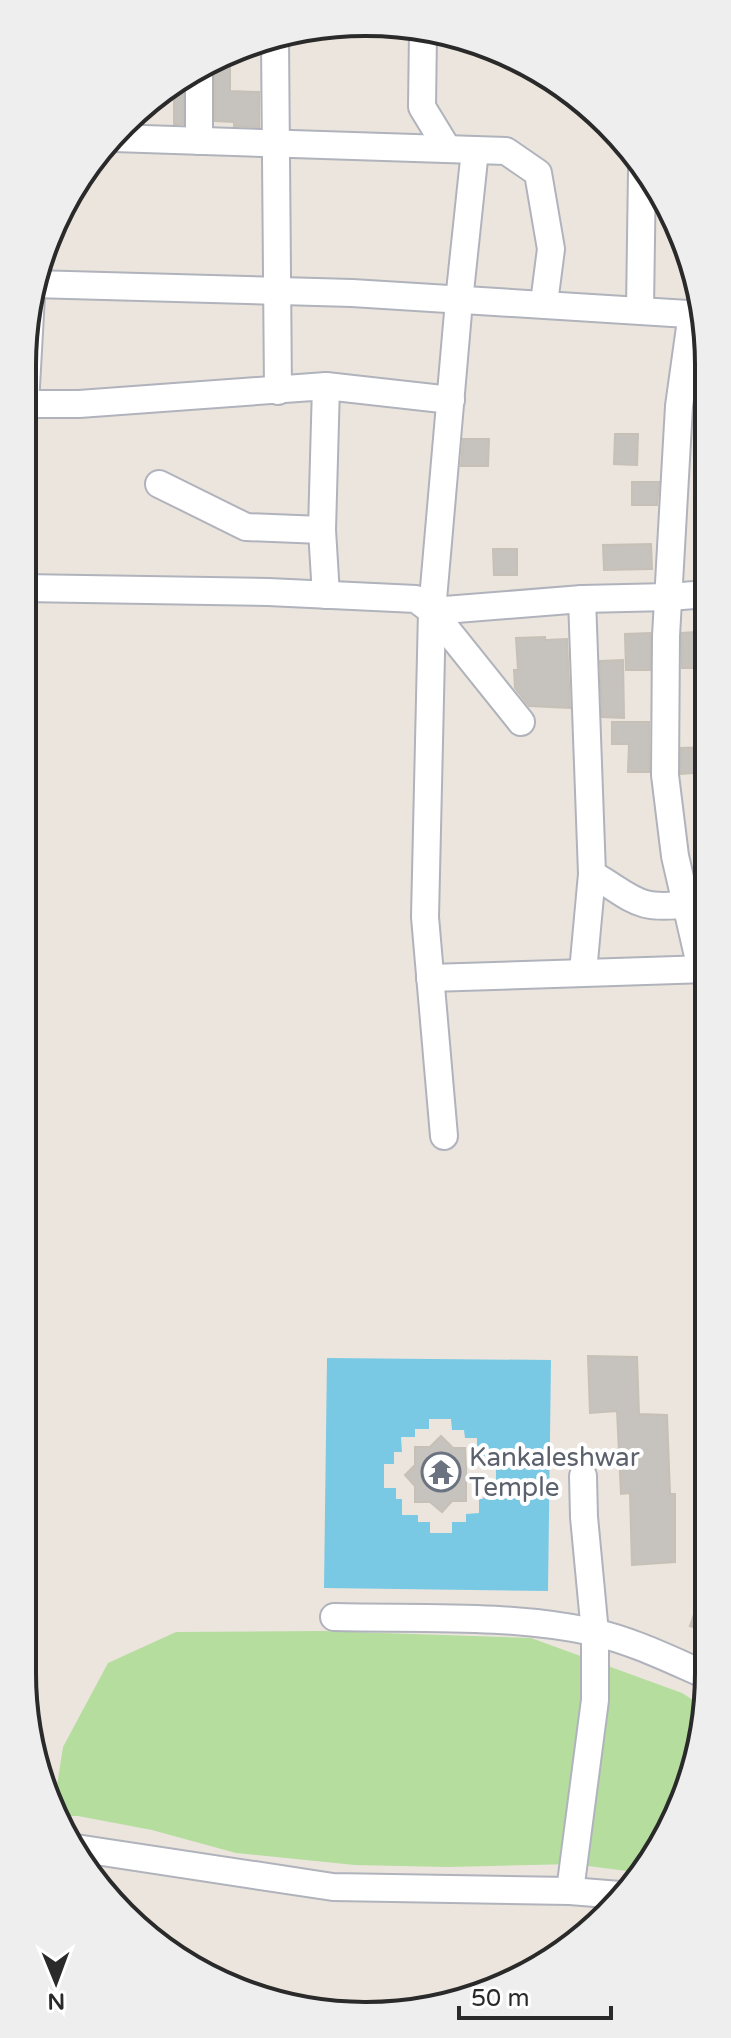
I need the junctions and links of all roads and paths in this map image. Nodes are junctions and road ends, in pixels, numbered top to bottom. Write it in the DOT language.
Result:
graph roads {
  1 [pos="423,41"];
  2 [pos="275,48"];
  3 [pos="199,81"];
  4 [pos="133,133"];
  5 [pos="199,141"];
  6 [pos="277,143"];
  7 [pos="447,148"];
  8 [pos="475,150"];
  9 [pos="642,186"];
  10 [pos="46,284"];
  11 [pos="279,290"];
  12 [pos="459,301"];
  13 [pos="544,303"];
  14 [pos="640,309"];
  15 [pos="691,313"];
  16 [pos="693,337"];
  17 [pos="326,386"];
  18 [pos="278,391"];
  19 [pos="451,400"];
  20 [pos="36,404"];
  21 [pos="159,484"];
  22 [pos="322,530"];
  23 [pos="36,588"];
  24 [pos="326,595"];
  25 [pos="695,595"];
  26 [pos="669,597"];
  27 [pos="582,599"];
  28 [pos="432,611"];
  29 [pos="521,722"];
  30 [pos="592,874"];
  31 [pos="688,904"];
  32 [pos="695,932"];
  33 [pos="695,969"];
  34 [pos="583,972"];
  35 [pos="430,978"];
  36 [pos="444,1136"];
  37 [pos="583,1476"];
  38 [pos="334,1617"];
  39 [pos="595,1633"];
  40 [pos="695,1671"];
  41 [pos="88,1850"];
  42 [pos="570,1891"];
  43 [pos="609,1894"];
  1 -- 7 [label="street"];
  2 -- 6 [label="street"];
  3 -- 5 [label="street"];
  4 -- 5 [label="street"];
  5 -- 6 [label="street"];
  6 -- 7 [label="street"];
  6 -- 11 [label="street"];
  7 -- 8 [label="street"];
  8 -- 12 [label="street"];
  8 -- 13 [label="street"];
  9 -- 14 [label="street"];
  10 -- 11 [label="street"];
  11 -- 12 [label="street"];
  11 -- 18 [label="street"];
  12 -- 13 [label="street"];
  12 -- 19 [label="street"];
  13 -- 14 [label="street"];
  14 -- 15 [label="street"];
  16 -- 26 [label="street"];
  17 -- 18 [label="street"];
  17 -- 19 [label="street"];
  17 -- 22 [label="street"];
  18 -- 20 [label="street"];
  19 -- 28 [label="street"];
  21 -- 22 [label="street"];
  22 -- 24 [label="street"];
  23 -- 24 [label="street"];
  24 -- 28 [label="street"];
  25 -- 26 [label="street"];
  26 -- 27 [label="street"];
  26 -- 31 [label="street"];
  27 -- 28 [label="street"];
  27 -- 30 [label="street"];
  28 -- 29 [label="street"];
  28 -- 35 [label="street"];
  30 -- 31 [label="street"];
  30 -- 34 [label="street"];
  31 -- 32 [label="street"];
  33 -- 34 [label="street"];
  34 -- 35 [label="street"];
  35 -- 36 [label="street"];
  37 -- 39 [label="street"];
  38 -- 39 [label="street"];
  39 -- 40 [label="street"];
  39 -- 42 [label="street"];
  41 -- 42 [label="street"];
  42 -- 43 [label="street"];
}
